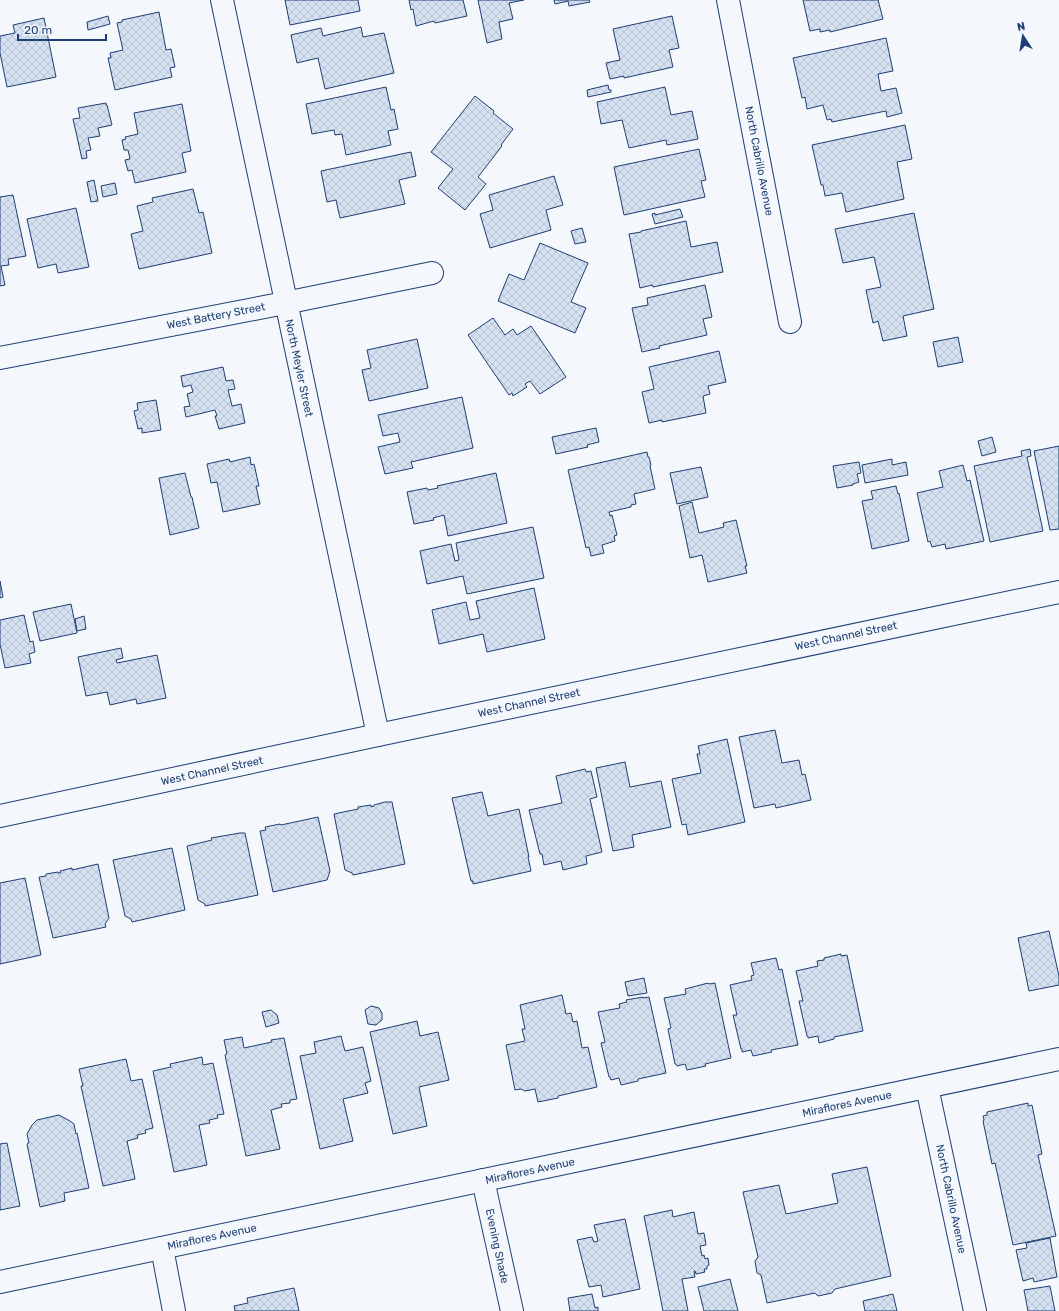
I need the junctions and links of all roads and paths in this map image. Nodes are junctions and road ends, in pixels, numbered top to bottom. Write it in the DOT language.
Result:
graph roads {
  1 [pos="222,0"];
  2 [pos="728,0"];
  3 [pos="432,273"];
  4 [pos="286,303"];
  5 [pos="790,322"];
  6 [pos="0,358"];
  7 [pos="1059,592"];
  8 [pos="378,735"];
  9 [pos="0,816"];
  10 [pos="1059,1059"];
  11 [pos="927,1087"];
  12 [pos="483,1180"];
  13 [pos="162,1248"];
  14 [pos="0,1282"];
  15 [pos="174,1311"];
  16 [pos="512,1311"];
  17 [pos="975,1311"];
  1 -- 4 [label="street, North Meyler Street"];
  2 -- 5 [label="street, North Cabrillo Avenue"];
  3 -- 4 [label="street, West Battery Street"];
  4 -- 6 [label="street, West Battery Street"];
  4 -- 8 [label="street, North Meyler Street"];
  7 -- 8 [label="street, West Channel Street"];
  8 -- 9 [label="street, West Channel Street"];
  10 -- 11 [label="street, Miraflores Avenue"];
  11 -- 12 [label="street, Miraflores Avenue"];
  11 -- 17 [label="street, North Cabrillo Avenue"];
  12 -- 13 [label="street, Miraflores Avenue"];
  12 -- 16 [label="street, Evening Shade"];
  13 -- 14 [label="street, Miraflores Avenue"];
  13 -- 15 [label="street"];
}
